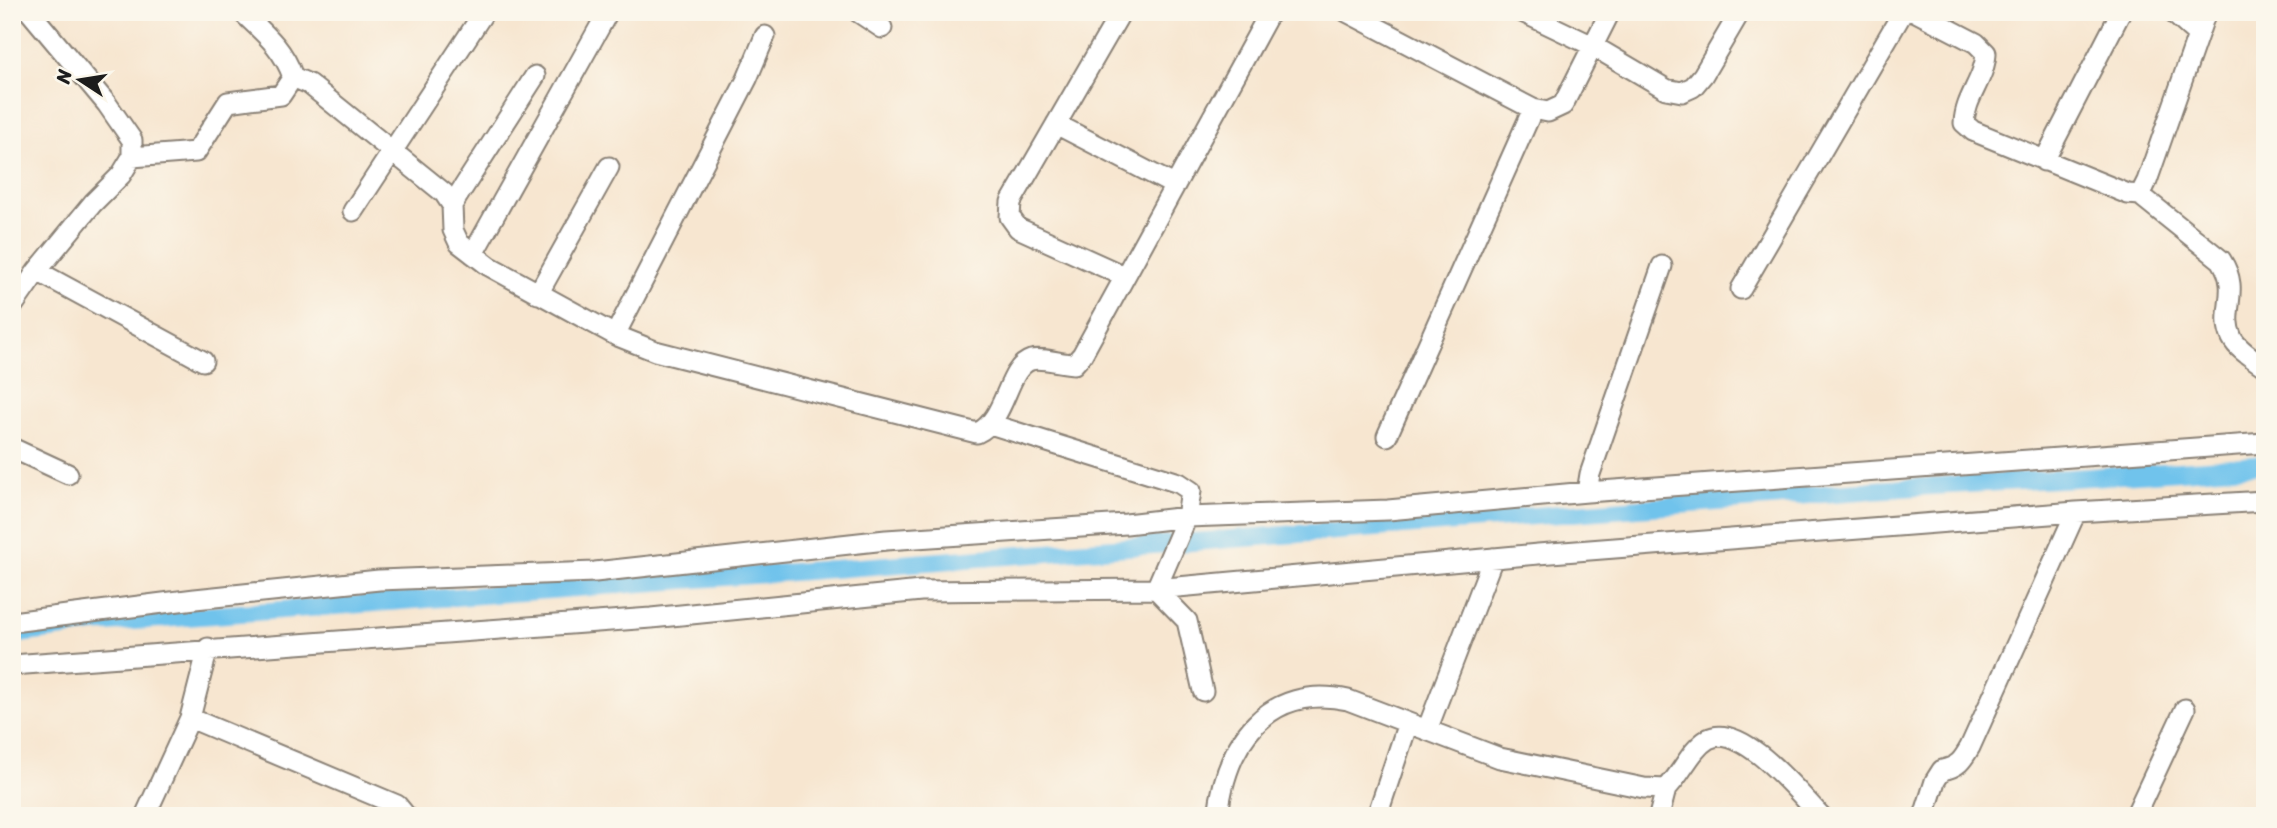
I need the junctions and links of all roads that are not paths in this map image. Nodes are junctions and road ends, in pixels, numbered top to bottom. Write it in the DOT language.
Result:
graph roads {
  1 [pos="30,12"];
  2 [pos="242,12"];
  3 [pos="484,12"];
  4 [pos="608,12"];
  5 [pos="858,12"];
  6 [pos="1121,12"];
  7 [pos="1270,12"];
  8 [pos="1347,12"];
  9 [pos="1522,12"];
  10 [pos="1610,12"];
  11 [pos="1740,12"];
  12 [pos="1903,12"];
  13 [pos="1916,12"];
  14 [pos="2120,12"];
  15 [pos="2172,12"];
  16 [pos="2206,12"];
  17 [pos="882,28"];
  18 [pos="2198,35"];
  19 [pos="765,36"];
  20 [pos="1593,46"];
  21 [pos="534,76"];
  22 [pos="293,77"];
  23 [pos="1533,109"];
  24 [pos="1056,124"];
  25 [pos="394,151"];
  26 [pos="132,157"];
  27 [pos="2045,161"];
  28 [pos="609,167"];
  29 [pos="1174,185"];
  30 [pos="2140,195"];
  31 [pos="452,205"];
  32 [pos="353,211"];
  33 [pos="473,254"];
  34 [pos="1662,266"];
  35 [pos="37,271"];
  36 [pos="1124,276"];
  37 [pos="1741,289"];
  38 [pos="538,293"];
  39 [pos="12,307"];
  40 [pos="615,335"];
  41 [pos="203,361"];
  42 [pos="2265,367"];
  43 [pos="990,424"];
  44 [pos="1387,436"];
  45 [pos="2265,443"];
  46 [pos="12,448"];
  47 [pos="68,474"];
  48 [pos="1587,492"];
  49 [pos="2265,500"];
  50 [pos="2076,512"];
  51 [pos="1184,525"];
  52 [pos="1493,558"];
  53 [pos="1159,583"];
  54 [pos="12,622"];
  55 [pos="208,648"];
  56 [pos="12,665"];
  57 [pos="1203,691"];
  58 [pos="2185,709"];
  59 [pos="190,718"];
  60 [pos="1408,723"];
  61 [pos="1427,730"];
  62 [pos="1666,789"];
  63 [pos="145,816"];
  64 [pos="406,816"];
  65 [pos="1218,816"];
  66 [pos="1377,816"];
  67 [pos="1659,816"];
  68 [pos="1821,816"];
  69 [pos="1924,816"];
  70 [pos="2135,816"];
  1 -- 26 [label="street"];
  2 -- 22 [label="street"];
  3 -- 25 [label="street"];
  4 -- 33 [label="street"];
  5 -- 17 [label="street"];
  6 -- 24 [label="street"];
  7 -- 29 [label="street"];
  8 -- 23 [label="street"];
  9 -- 20 [label="street"];
  10 -- 20 [label="street"];
  11 -- 20 [label="street"];
  12 -- 37 [label="street"];
  13 -- 27 [label="street"];
  14 -- 27 [label="street"];
  15 -- 18 [label="street"];
  16 -- 18 [label="street"];
  18 -- 30 [label="street"];
  19 -- 40 [label="street"];
  20 -- 23 [label="street"];
  21 -- 31 [label="street"];
  22 -- 25 [label="street"];
  22 -- 26 [label="street"];
  23 -- 44 [label="street"];
  24 -- 29 [label="street"];
  24 -- 36 [label="street"];
  25 -- 31 [label="street"];
  25 -- 32 [label="street"];
  26 -- 35 [label="street"];
  27 -- 30 [label="street"];
  28 -- 38 [label="street"];
  29 -- 36 [label="street"];
  30 -- 42 [label="street"];
  31 -- 33 [label="street"];
  33 -- 38 [label="street"];
  34 -- 48 [label="street"];
  35 -- 39 [label="street"];
  35 -- 41 [label="street"];
  36 -- 43 [label="street"];
  38 -- 40 [label="street"];
  40 -- 43 [label="street"];
  43 -- 51 [label="street"];
  45 -- 48 [label="street"];
  46 -- 47 [label="street"];
  48 -- 51 [label="street"];
  49 -- 50 [label="street"];
  50 -- 52 [label="street"];
  50 -- 69 [label="street"];
  51 -- 53 [label="street"];
  51 -- 54 [label="street"];
  52 -- 53 [label="street"];
  52 -- 61 [label="street"];
  53 -- 55 [label="street"];
  53 -- 57 [label="street"];
  55 -- 56 [label="street"];
  55 -- 59 [label="street"];
  58 -- 70 [label="street"];
  59 -- 63 [label="street"];
  59 -- 64 [label="street"];
  60 -- 61 [label="street"];
  60 -- 65 [label="street"];
  60 -- 66 [label="street"];
  61 -- 62 [label="street"];
  62 -- 67 [label="street"];
  62 -- 68 [label="street"];
}
